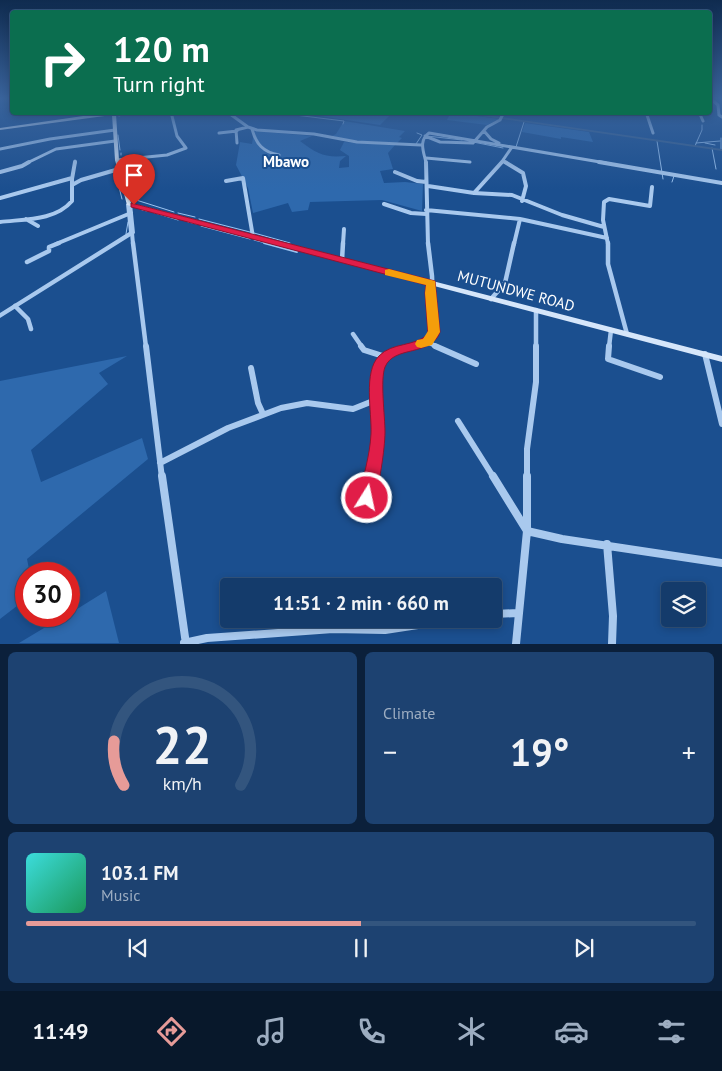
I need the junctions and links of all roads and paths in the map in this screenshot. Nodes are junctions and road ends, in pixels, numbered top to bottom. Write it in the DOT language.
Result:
graph roads {
  1 [pos="175,129"];
  2 [pos="245,129"];
  3 [pos="250,129"];
  4 [pos="261,129"];
  5 [pos="487,129"];
  6 [pos="652,129"];
  7 [pos="115,130"];
  8 [pos="237,131"];
  9 [pos="484,131"];
  10 [pos="219,133"];
  11 [pos="653,133"];
  12 [pos="425,136"];
  13 [pos="56,138"];
  14 [pos="116,141"];
  15 [pos="474,142"];
  16 [pos="237,143"];
  17 [pos="421,145"];
  18 [pos="504,146"];
  19 [pos="512,148"];
  20 [pos="0,149"];
  21 [pos="56,150"];
  22 [pos="279,155"];
  23 [pos="426,158"];
  24 [pos="117,160"];
  25 [pos="75,161"];
  26 [pos="504,161"];
  27 [pos="470,162"];
  28 [pos="119,169"];
  29 [pos="0,172"];
  30 [pos="395,172"];
  31 [pos="72,178"];
  32 [pos="226,181"];
  33 [pos="427,184"];
  34 [pos="722,184"];
  35 [pos="72,185"];
  36 [pos="652,187"];
  37 [pos="474,193"];
  38 [pos="0,198"];
  39 [pos="522,200"];
  40 [pos="129,204"];
  41 [pos="384,204"];
  42 [pos="426,212"];
  43 [pos="131,213"];
  44 [pos="26,219"];
  45 [pos="520,219"];
  46 [pos="0,222"];
  47 [pos="38,226"];
  48 [pos="604,227"];
  49 [pos="344,229"];
  50 [pos="132,233"];
  51 [pos="253,237"];
  52 [pos="607,238"];
  53 [pos="342,260"];
  54 [pos="26,262"];
  55 [pos="432,283"];
  56 [pos="492,299"];
  57 [pos="15,306"];
  58 [pos="536,310"];
  59 [pos="0,316"];
  60 [pos="31,329"];
  61 [pos="611,330"];
  62 [pos="353,334"];
  63 [pos="627,334"];
  64 [pos="427,342"];
  65 [pos="705,354"];
  66 [pos="386,357"];
  67 [pos="722,360"];
  68 [pos="476,364"];
  69 [pos="251,368"];
  70 [pos="660,377"];
  71 [pos="378,399"];
  72 [pos="263,414"];
  73 [pos="458,420"];
  74 [pos="722,421"];
  75 [pos="160,463"];
  76 [pos="367,498"];
  77 [pos="527,530"];
  78 [pos="607,544"];
  79 [pos="722,563"];
  80 [pos="518,613"];
  81 [pos="502,614"];
  82 [pos="401,628"];
  83 [pos="185,643"];
  84 [pos="516,644"];
  85 [pos="612,644"];
  1 -- 24 [label="street"];
  2 -- 8 [label="street"];
  3 -- 22 [label="street"];
  4 -- 17 [label="street"];
  5 -- 9 [label="street"];
  6 -- 11 [label="street"];
  7 -- 13 [label="street"];
  7 -- 14 [label="main road"];
  8 -- 10 [label="street"];
  8 -- 16 [label="street"];
  9 -- 15 [label="street"];
  9 -- 18 [label="street"];
  12 -- 15 [label="street"];
  12 -- 15 [label="street"];
  12 -- 17 [label="street"];
  13 -- 20 [label="street"];
  13 -- 21 [label="street"];
  14 -- 21 [label="street"];
  14 -- 24 [label="main road"];
  15 -- 18 [label="street"];
  17 -- 23 [label="street"];
  18 -- 19 [label="street"];
  19 -- 26 [label="street"];
  19 -- 34 [label="street"];
  21 -- 29 [label="street"];
  23 -- 27 [label="street"];
  23 -- 33 [label="street"];
  24 -- 28 [label="main road"];
  25 -- 31 [label="street"];
  26 -- 37 [label="street"];
  26 -- 39 [label="street"];
  28 -- 35 [label="street"];
  28 -- 40 [label="main road"];
  30 -- 33 [label="street"];
  31 -- 35 [label="street"];
  31 -- 38 [label="street"];
  32 -- 51 [label="street"];
  33 -- 37 [label="street"];
  33 -- 42 [label="street"];
  35 -- 44 [label="street"];
  36 -- 48 [label="street"];
  37 -- 39 [label="street"];
  39 -- 48 [label="street"];
  40 -- 43 [label="street"];
  40 -- 51 [label="main road, MUTUNDWE ROAD"];
  41 -- 42 [label="street"];
  42 -- 45 [label="street"];
  42 -- 55 [label="street"];
  43 -- 50 [label="street"];
  43 -- 54 [label="street"];
  44 -- 46 [label="street"];
  44 -- 47 [label="street"];
  45 -- 52 [label="street"];
  45 -- 56 [label="street"];
  48 -- 52 [label="street"];
  49 -- 53 [label="street"];
  50 -- 57 [label="street"];
  50 -- 75 [label="street"];
  51 -- 53 [label="main road, MUTUNDWE ROAD"];
  52 -- 63 [label="street"];
  53 -- 55 [label="main road, MUTUNDWE ROAD"];
  55 -- 56 [label="main road, MUTUNDWE ROAD"];
  55 -- 64 [label="street"];
  56 -- 58 [label="main road, MUTUNDWE ROAD"];
  57 -- 59 [label="street"];
  57 -- 60 [label="street"];
  58 -- 61 [label="main road, MUTUNDWE ROAD"];
  58 -- 77 [label="street"];
  61 -- 63 [label="main road, MUTUNDWE ROAD"];
  61 -- 70 [label="street"];
  62 -- 66 [label="street"];
  63 -- 65 [label="main road, MUTUNDWE ROAD"];
  64 -- 66 [label="street"];
  64 -- 68 [label="street"];
  65 -- 67 [label="main road, MUTUNDWE ROAD"];
  65 -- 74 [label="street"];
  66 -- 71 [label="street"];
  69 -- 72 [label="street"];
  71 -- 72 [label="street"];
  71 -- 76 [label="street"];
  72 -- 75 [label="street"];
  73 -- 77 [label="street"];
  75 -- 83 [label="street"];
  77 -- 78 [label="street"];
  77 -- 80 [label="street"];
  78 -- 79 [label="street"];
  78 -- 85 [label="street"];
  80 -- 81 [label="street"];
  80 -- 84 [label="street"];
  82 -- 83 [label="street"];
}
